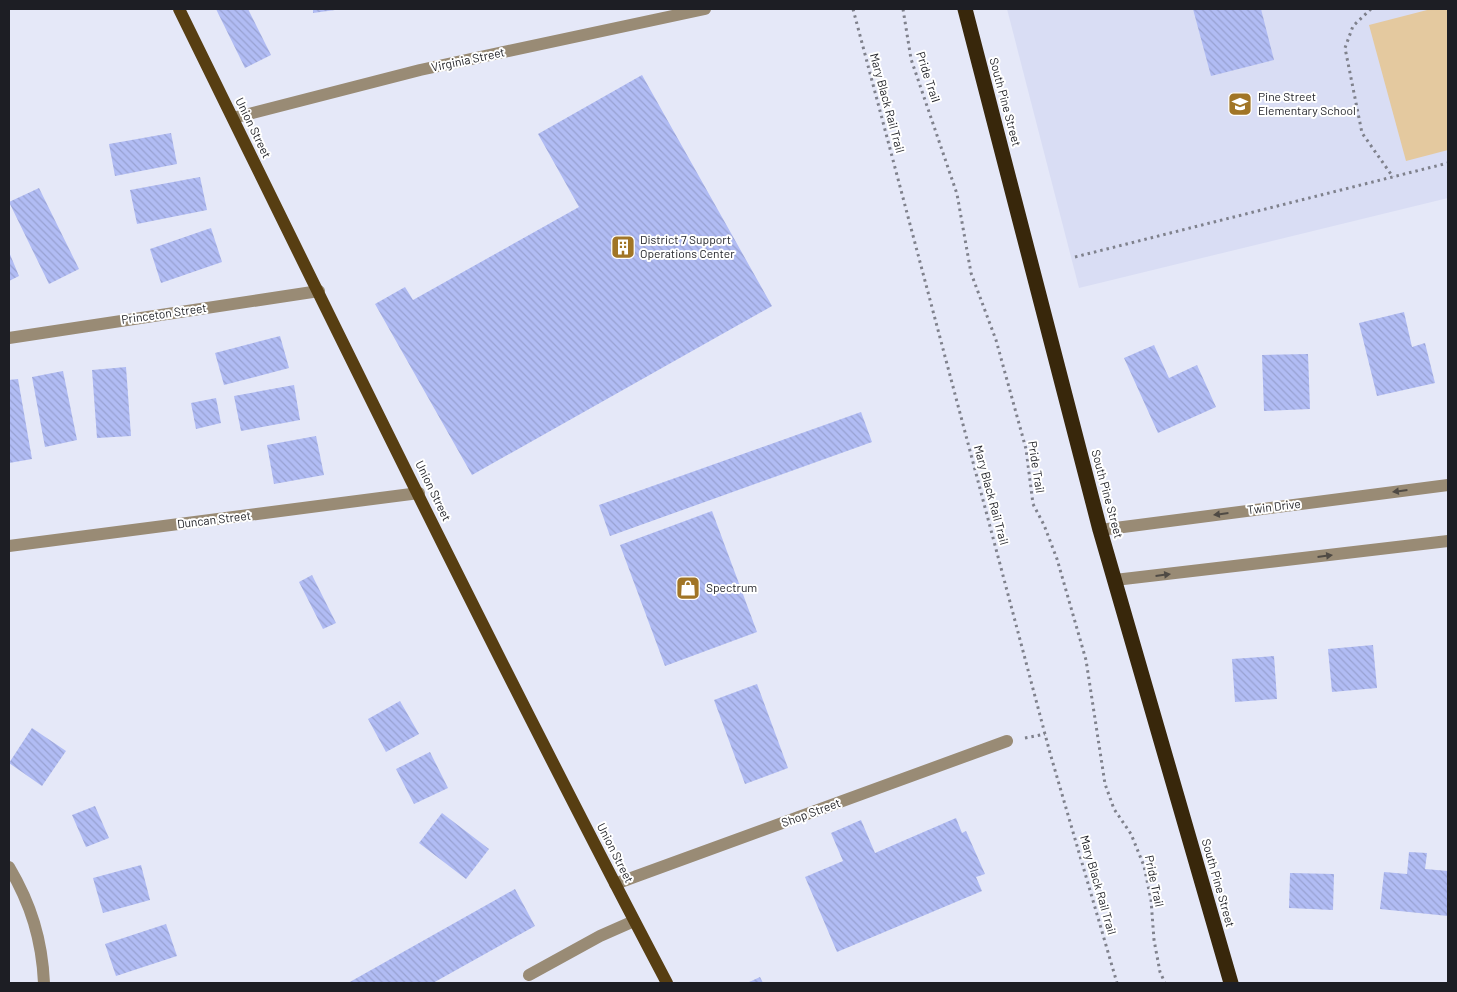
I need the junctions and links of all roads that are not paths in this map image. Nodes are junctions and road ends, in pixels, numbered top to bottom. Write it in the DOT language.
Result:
graph roads {
  1 [pos="179,9"];
  2 [pos="706,9"];
  3 [pos="965,9"];
  4 [pos="232,118"];
  5 [pos="319,291"];
  6 [pos="9,338"];
  7 [pos="1448,485"];
  8 [pos="419,493"];
  9 [pos="1100,530"];
  10 [pos="1448,541"];
  11 [pos="9,546"];
  12 [pos="1115,580"];
  13 [pos="1007,741"];
  14 [pos="9,867"];
  15 [pos="615,884"];
  16 [pos="634,920"];
  17 [pos="529,976"];
  18 [pos="44,983"];
  19 [pos="667,983"];
  20 [pos="1231,983"];
  1 -- 4 [label="main road, Union Street"];
  2 -- 4 [label="street, Virginia Street"];
  3 -- 9 [label="highway, South Pine Street"];
  4 -- 5 [label="main road, Union Street"];
  5 -- 6 [label="street, Princeton Street"];
  5 -- 8 [label="main road, Union Street"];
  7 -- 9 [label="street, Twin Drive, one-way"];
  8 -- 11 [label="street, Duncan Street"];
  8 -- 15 [label="main road, Union Street"];
  9 -- 12 [label="highway, South Pine Street"];
  12 -- 10 [label="street, one-way"];
  12 -- 20 [label="highway, South Pine Street"];
  13 -- 15 [label="street, Shop Street"];
  14 -- 18 [label="street"];
  15 -- 16 [label="main road, Union Street"];
  16 -- 17 [label="street"];
  16 -- 19 [label="main road, Union Street"];
}
